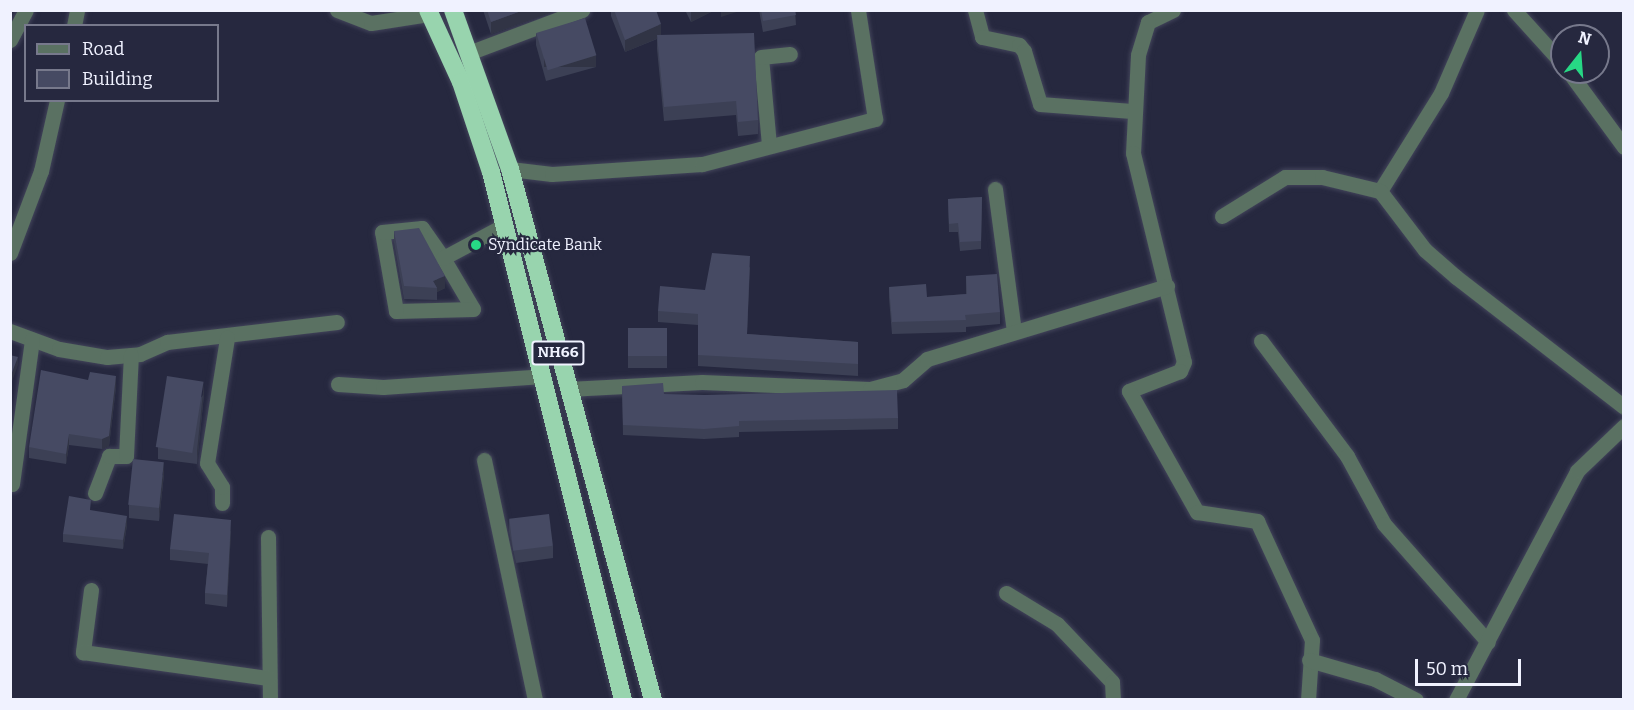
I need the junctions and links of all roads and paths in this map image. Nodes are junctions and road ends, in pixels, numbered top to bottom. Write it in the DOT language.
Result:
graph roads {
  1 [pos="26,10"];
  2 [pos="337,10"];
  3 [pos="453,10"];
  4 [pos="582,10"];
  5 [pos="858,10"];
  6 [pos="975,10"];
  7 [pos="1173,10"];
  8 [pos="1477,10"];
  9 [pos="1514,10"];
  10 [pos="429,12"];
  11 [pos="10,40"];
  12 [pos="1550,50"];
  13 [pos="471,52"];
  14 [pos="790,54"];
  15 [pos="1578,84"];
  16 [pos="57,102"];
  17 [pos="1132,111"];
  18 [pos="769,145"];
  19 [pos="1623,147"];
  20 [pos="510,170"];
  21 [pos="995,189"];
  22 [pos="1380,191"];
  23 [pos="1222,216"];
  24 [pos="501,227"];
  25 [pos="10,253"];
  26 [pos="443,258"];
  27 [pos="1167,286"];
  28 [pos="337,322"];
  29 [pos="10,331"];
  30 [pos="1014,331"];
  31 [pos="227,338"];
  32 [pos="32,339"];
  33 [pos="1261,341"];
  34 [pos="131,355"];
  35 [pos="543,376"];
  36 [pos="338,384"];
  37 [pos="568,389"];
  38 [pos="1623,407"];
  39 [pos="1623,426"];
  40 [pos="484,460"];
  41 [pos="12,484"];
  42 [pos="95,493"];
  43 [pos="222,503"];
  44 [pos="268,537"];
  45 [pos="92,590"];
  46 [pos="1006,593"];
  47 [pos="1488,642"];
  48 [pos="1309,660"];
  49 [pos="268,678"];
  50 [pos="270,699"];
  51 [pos="535,699"];
  52 [pos="623,699"];
  53 [pos="653,699"];
  54 [pos="1113,699"];
  55 [pos="1308,699"];
  56 [pos="1416,699"];
  57 [pos="1456,699"];
  1 -- 11 [label="street"];
  2 -- 10 [label="street"];
  3 -- 13 [label="highway, NH66"];
  4 -- 13 [label="street"];
  5 -- 18 [label="street"];
  6 -- 17 [label="street"];
  7 -- 17 [label="street"];
  8 -- 22 [label="street"];
  9 -- 12 [label="street"];
  10 -- 24 [label="highway, NH66"];
  13 -- 20 [label="highway, NH66"];
  14 -- 18 [label="street"];
  15 -- 19 [label="street"];
  16 -- 25 [label="street"];
  17 -- 27 [label="street"];
  18 -- 20 [label="street"];
  20 -- 37 [label="highway, NH66"];
  21 -- 30 [label="street"];
  22 -- 23 [label="street"];
  22 -- 38 [label="street"];
  24 -- 26 [label="street"];
  24 -- 35 [label="highway, NH66"];
  26 -- 26 [label="street"];
  27 -- 30 [label="street"];
  27 -- 48 [label="street"];
  28 -- 31 [label="street"];
  29 -- 32 [label="street"];
  30 -- 37 [label="street"];
  31 -- 34 [label="street"];
  31 -- 43 [label="street"];
  32 -- 34 [label="street"];
  32 -- 41 [label="street"];
  33 -- 47 [label="street"];
  34 -- 42 [label="street"];
  35 -- 36 [label="street"];
  35 -- 52 [label="highway, NH66"];
  37 -- 53 [label="highway, NH66"];
  39 -- 47 [label="street"];
  40 -- 51 [label="street"];
  44 -- 49 [label="street"];
  45 -- 49 [label="street"];
  46 -- 54 [label="street"];
  47 -- 57 [label="street"];
  48 -- 55 [label="street"];
  48 -- 56 [label="street"];
  49 -- 50 [label="street"];
}
